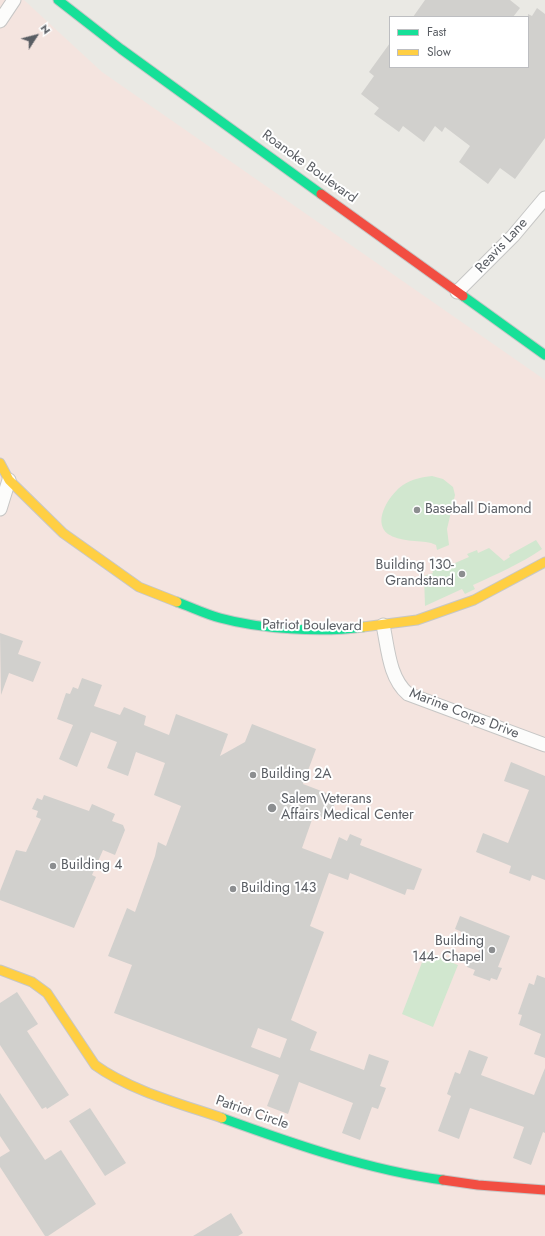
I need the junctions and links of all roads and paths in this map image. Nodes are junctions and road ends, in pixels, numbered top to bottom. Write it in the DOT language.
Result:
graph roads {
  1 [pos="14,0"];
  2 [pos="58,0"];
  3 [pos="0,21"];
  4 [pos="545,198"];
  5 [pos="457,292"];
  6 [pos="545,355"];
  7 [pos="0,463"];
  8 [pos="9,480"];
  9 [pos="0,509"];
  10 [pos="545,562"];
  11 [pos="383,625"];
  12 [pos="545,745"];
  13 [pos="0,970"];
  14 [pos="545,1190"];
  1 -- 3 [label="street"];
  2 -- 5 [label="street, Roanoke Boulevard"];
  4 -- 5 [label="street, Reavis Lane"];
  5 -- 6 [label="street, Roanoke Boulevard"];
  7 -- 8 [label="street, Patriot Boulevard"];
  8 -- 9 [label="street"];
  8 -- 11 [label="street, Patriot Boulevard"];
  10 -- 11 [label="street, Patriot Boulevard"];
  11 -- 12 [label="street, Marine Corps Drive"];
  13 -- 14 [label="street, Patriot Circle"];
}
